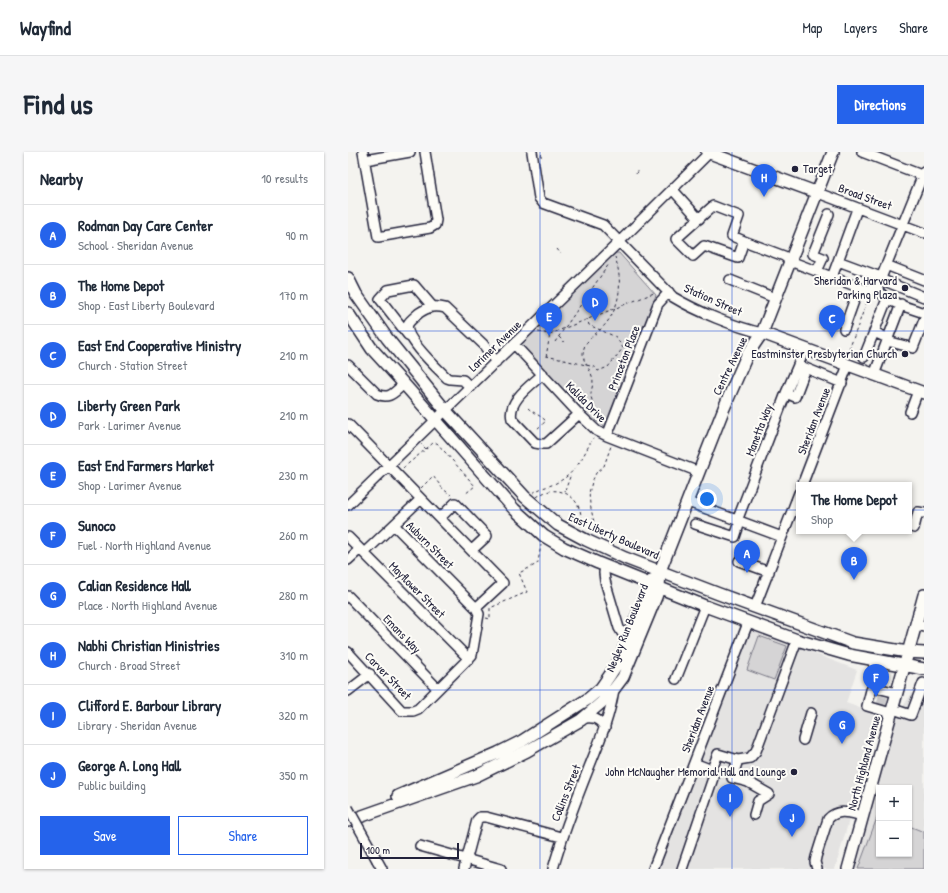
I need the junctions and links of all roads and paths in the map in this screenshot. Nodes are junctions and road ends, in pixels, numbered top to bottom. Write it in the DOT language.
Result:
graph roads {
  1 [pos="410,152"];
  2 [pos="425,152"];
  3 [pos="532,152"];
  4 [pos="709,152"];
  5 [pos="833,152"];
  6 [pos="862,152"];
  7 [pos="364,156"];
  8 [pos="638,169"];
  9 [pos="636,174"];
  10 [pos="924,174"];
  11 [pos="673,190"];
  12 [pos="818,193"];
  13 [pos="857,209"];
  14 [pos="829,214"];
  15 [pos="699,219"];
  16 [pos="902,225"];
  17 [pos="924,233"];
  18 [pos="620,241"];
  19 [pos="744,241"];
  20 [pos="557,249"];
  21 [pos="561,254"];
  22 [pos="790,261"];
  23 [pos="838,261"];
  24 [pos="886,265"];
  25 [pos="818,271"];
  26 [pos="832,277"];
  27 [pos="348,278"];
  28 [pos="730,280"];
  29 [pos="924,280"];
  30 [pos="879,282"];
  31 [pos="859,287"];
  32 [pos="669,292"];
  33 [pos="654,293"];
  34 [pos="869,297"];
  35 [pos="924,297"];
  36 [pos="775,298"];
  37 [pos="887,299"];
  38 [pos="900,304"];
  39 [pos="432,306"];
  40 [pos="614,308"];
  41 [pos="348,313"];
  42 [pos="924,313"];
  43 [pos="587,319"];
  44 [pos="924,320"];
  45 [pos="566,328"];
  46 [pos="844,329"];
  47 [pos="600,330"];
  48 [pos="537,331"];
  49 [pos="874,332"];
  50 [pos="762,333"];
  51 [pos="550,334"];
  52 [pos="409,336"];
  53 [pos="559,337"];
  54 [pos="887,338"];
  55 [pos="555,342"];
  56 [pos="564,342"];
  57 [pos="514,344"];
  58 [pos="805,349"];
  59 [pos="864,356"];
  60 [pos="848,361"];
  61 [pos="496,362"];
  62 [pos="585,364"];
  63 [pos="348,365"];
  64 [pos="802,367"];
  65 [pos="542,374"];
  66 [pos="874,375"];
  67 [pos="842,383"];
  68 [pos="404,384"];
  69 [pos="470,387"];
  70 [pos="921,392"];
  71 [pos="528,408"];
  72 [pos="446,411"];
  73 [pos="910,412"];
  74 [pos="578,414"];
  75 [pos="599,417"];
  76 [pos="435,420"];
  77 [pos="348,424"];
  78 [pos="537,429"];
  79 [pos="607,436"];
  80 [pos="593,437"];
  81 [pos="422,444"];
  82 [pos="611,446"];
  83 [pos="426,449"];
  84 [pos="389,466"];
  85 [pos="402,469"];
  86 [pos="699,472"];
  87 [pos="571,473"];
  88 [pos="803,482"];
  89 [pos="422,487"];
  90 [pos="564,492"];
  91 [pos="465,494"];
  92 [pos="531,494"];
  93 [pos="453,497"];
  94 [pos="535,498"];
  95 [pos="421,499"];
  96 [pos="688,502"];
  97 [pos="796,502"];
  98 [pos="348,505"];
  99 [pos="716,513"];
  100 [pos="924,513"];
  101 [pos="440,518"];
  102 [pos="738,521"];
  103 [pos="695,524"];
  104 [pos="394,525"];
  105 [pos="580,527"];
  106 [pos="912,527"];
  107 [pos="710,529"];
  108 [pos="782,537"];
  109 [pos="348,538"];
  110 [pos="541,539"];
  111 [pos="588,539"];
  112 [pos="472,550"];
  113 [pos="362,551"];
  114 [pos="348,560"];
  115 [pos="739,561"];
  116 [pos="605,566"];
  117 [pos="660,571"];
  118 [pos="769,572"];
  119 [pos="654,586"];
  120 [pos="348,596"];
  121 [pos="923,602"];
  122 [pos="704,606"];
  123 [pos="755,607"];
  124 [pos="476,608"];
  125 [pos="484,617"];
  126 [pos="748,622"];
  127 [pos="920,626"];
  128 [pos="628,637"];
  129 [pos="797,640"];
  130 [pos="348,652"];
  131 [pos="908,652"];
  132 [pos="924,653"];
  133 [pos="469,659"];
  134 [pos="872,659"];
  135 [pos="905,665"];
  136 [pos="924,669"];
  137 [pos="370,674"];
  138 [pos="676,678"];
  139 [pos="923,683"];
  140 [pos="438,689"];
  141 [pos="614,689"];
  142 [pos="348,691"];
  143 [pos="884,691"];
  144 [pos="892,711"];
  145 [pos="811,713"];
  146 [pos="580,720"];
  147 [pos="605,728"];
  148 [pos="803,740"];
  149 [pos="738,760"];
  150 [pos="694,763"];
  151 [pos="712,770"];
  152 [pos="348,808"];
  153 [pos="348,815"];
  154 [pos="754,815"];
  155 [pos="863,816"];
  156 [pos="348,821"];
  157 [pos="561,837"];
  158 [pos="420,846"];
  159 [pos="467,860"];
  160 [pos="382,869"];
  161 [pos="464,869"];
  162 [pos="501,869"];
  163 [pos="553,869"];
  164 [pos="653,869"];
  165 [pos="682,869"];
  166 [pos="817,869"];
  167 [pos="848,869"];
  1 -- 7 [label="street"];
  2 -- 7 [label="street"];
  3 -- 18 [label="street, Station Street"];
  4 -- 11 [label="street, Larimer Avenue"];
  4 -- 12 [label="main road, Broad Street"];
  5 -- 12 [label="main road, Centre Avenue"];
  6 -- 10 [label="street"];
  8 -- 9 [label="path"];
  10 -- 16 [label="street"];
  11 -- 15 [label="street"];
  11 -- 18 [label="street, Larimer Avenue"];
  12 -- 13 [label="street, Broad Street"];
  12 -- 22 [label="main road, Centre Avenue"];
  13 -- 16 [label="street, Broad Street"];
  13 -- 23 [label="street"];
  14 -- 25 [label="street"];
  15 -- 19 [label="street"];
  15 -- 19 [label="street"];
  16 -- 17 [label="street, Broad Street"];
  16 -- 24 [label="street"];
  18 -- 32 [label="street, Station Street"];
  18 -- 57 [label="street, Larimer Avenue"];
  19 -- 22 [label="street"];
  20 -- 21 [label="path"];
  22 -- 25 [label="street"];
  22 -- 36 [label="main road, Centre Avenue"];
  23 -- 26 [label="street"];
  23 -- 30 [label="street"];
  24 -- 29 [label="street"];
  24 -- 30 [label="street"];
  25 -- 26 [label="street"];
  26 -- 31 [label="street"];
  27 -- 72 [label="main road, East Liberty Boulevard"];
  28 -- 36 [label="street"];
  30 -- 31 [label="street"];
  30 -- 35 [label="street"];
  30 -- 37 [label="street"];
  31 -- 46 [label="street"];
  32 -- 50 [label="street, Station Street"];
  32 -- 79 [label="street, Princeton Place"];
  33 -- 40 [label="path"];
  34 -- 60 [label="path"];
  36 -- 50 [label="main road, Centre Avenue"];
  37 -- 38 [label="street"];
  37 -- 49 [label="street"];
  38 -- 42 [label="street"];
  38 -- 54 [label="street"];
  39 -- 52 [label="street"];
  39 -- 52 [label="street"];
  39 -- 61 [label="street"];
  40 -- 43 [label="path"];
  40 -- 45 [label="path"];
  40 -- 47 [label="path"];
  41 -- 68 [label="main road"];
  43 -- 45 [label="path"];
  43 -- 47 [label="path"];
  44 -- 54 [label="street"];
  45 -- 51 [label="path"];
  45 -- 53 [label="path"];
  47 -- 62 [label="path"];
  47 -- 62 [label="path"];
  48 -- 51 [label="path"];
  49 -- 54 [label="street"];
  49 -- 59 [label="street"];
  50 -- 58 [label="main road, Station Street"];
  50 -- 86 [label="main road, Centre Avenue"];
  51 -- 62 [label="path"];
  52 -- 69 [label="street"];
  53 -- 55 [label="path"];
  53 -- 56 [label="path"];
  54 -- 66 [label="street"];
  57 -- 61 [label="street, Larimer Avenue"];
  57 -- 65 [label="street, Kalida Drive"];
  58 -- 60 [label="main road, Station Street"];
  58 -- 64 [label="street, Manetta Way"];
  60 -- 66 [label="main road, Station Street"];
  60 -- 67 [label="street, Sheridan Avenue"];
  61 -- 69 [label="street, Larimer Avenue"];
  62 -- 75 [label="path"];
  63 -- 68 [label="street"];
  64 -- 67 [label="street"];
  64 -- 102 [label="street, Manetta Way"];
  65 -- 74 [label="street, Kalida Drive"];
  65 -- 74 [label="street"];
  66 -- 70 [label="main road, Station Street"];
  67 -- 88 [label="street, Sheridan Avenue"];
  68 -- 76 [label="main road"];
  69 -- 72 [label="street, Larimer Avenue"];
  70 -- 73 [label="street"];
  71 -- 78 [label="path"];
  72 -- 76 [label="street, Larimer Avenue"];
  72 -- 111 [label="main road, East Liberty Boulevard"];
  74 -- 79 [label="street, Kalida Drive"];
  76 -- 84 [label="street, Larimer Avenue"];
  76 -- 116 [label="main road"];
  77 -- 84 [label="street"];
  79 -- 86 [label="street, Kalida Drive"];
  80 -- 87 [label="path"];
  81 -- 83 [label="path"];
  82 -- 111 [label="path"];
  83 -- 85 [label="path"];
  83 -- 91 [label="path"];
  84 -- 95 [label="street"];
  84 -- 98 [label="street, Larimer Avenue"];
  86 -- 96 [label="main road, Centre Avenue"];
  87 -- 90 [label="path"];
  87 -- 92 [label="path"];
  89 -- 93 [label="path"];
  90 -- 94 [label="path"];
  90 -- 105 [label="path"];
  95 -- 101 [label="street"];
  95 -- 104 [label="street, Auburn Street"];
  96 -- 99 [label="street"];
  96 -- 117 [label="main road, Centre Avenue"];
  97 -- 108 [label="street"];
  99 -- 102 [label="street"];
  99 -- 107 [label="street"];
  100 -- 106 [label="street"];
  101 -- 112 [label="street"];
  101 -- 112 [label="street"];
  102 -- 107 [label="street, Manetta Way"];
  102 -- 108 [label="street"];
  103 -- 107 [label="street"];
  104 -- 113 [label="street"];
  104 -- 124 [label="street, Auburn Street"];
  108 -- 118 [label="street"];
  109 -- 113 [label="street, Mayflower Street"];
  110 -- 125 [label="path"];
  111 -- 117 [label="main road, East Liberty Boulevard"];
  112 -- 124 [label="street"];
  113 -- 114 [label="street"];
  113 -- 133 [label="street, Mayflower Street"];
  115 -- 118 [label="street"];
  116 -- 119 [label="main road"];
  116 -- 128 [label="street"];
  117 -- 119 [label="main road, Negley Run Boulevard"];
  117 -- 123 [label="main road, East Liberty Boulevard"];
  118 -- 123 [label="street"];
  119 -- 122 [label="main road"];
  119 -- 128 [label="main road, Negley Run Boulevard"];
  119 -- 141 [label="main road, Negley Run Boulevard"];
  120 -- 140 [label="street, Emans Way"];
  121 -- 127 [label="main road, North Highland Avenue"];
  122 -- 126 [label="main road"];
  122 -- 138 [label="street"];
  123 -- 131 [label="main road, East Liberty Boulevard"];
  124 -- 133 [label="street"];
  126 -- 129 [label="main road"];
  126 -- 150 [label="street, Sheridan Avenue"];
  127 -- 131 [label="main road, North Highland Avenue"];
  128 -- 153 [label="main road, Negley Run Boulevard"];
  129 -- 134 [label="main road"];
  129 -- 149 [label="street"];
  130 -- 137 [label="street, Carver Street"];
  131 -- 132 [label="main road, East Liberty Boulevard"];
  131 -- 135 [label="main road, North Highland Avenue"];
  133 -- 140 [label="street"];
  134 -- 135 [label="main road"];
  134 -- 143 [label="street"];
  135 -- 136 [label="main road"];
  135 -- 143 [label="main road, North Highland Avenue"];
  137 -- 140 [label="street, Carver Street"];
  137 -- 142 [label="street"];
  139 -- 144 [label="street"];
  141 -- 146 [label="main road, Negley Run Boulevard"];
  141 -- 147 [label="street, Collins Street"];
  143 -- 144 [label="main road, North Highland Avenue"];
  143 -- 144 [label="street"];
  144 -- 155 [label="main road, North Highland Avenue"];
  145 -- 148 [label="street"];
  146 -- 147 [label="street"];
  146 -- 156 [label="main road, Negley Run Boulevard"];
  147 -- 157 [label="street, Collins Street"];
  149 -- 151 [label="street"];
  149 -- 154 [label="street"];
  150 -- 151 [label="street"];
  150 -- 164 [label="street, Sheridan Avenue"];
  151 -- 165 [label="street"];
  152 -- 160 [label="street, bridge"];
  155 -- 166 [label="street"];
  155 -- 167 [label="main road, North Highland Avenue"];
  157 -- 159 [label="street"];
  157 -- 163 [label="street, Collins Street"];
  158 -- 159 [label="street"];
  159 -- 161 [label="street"];
  159 -- 162 [label="street"];
}
